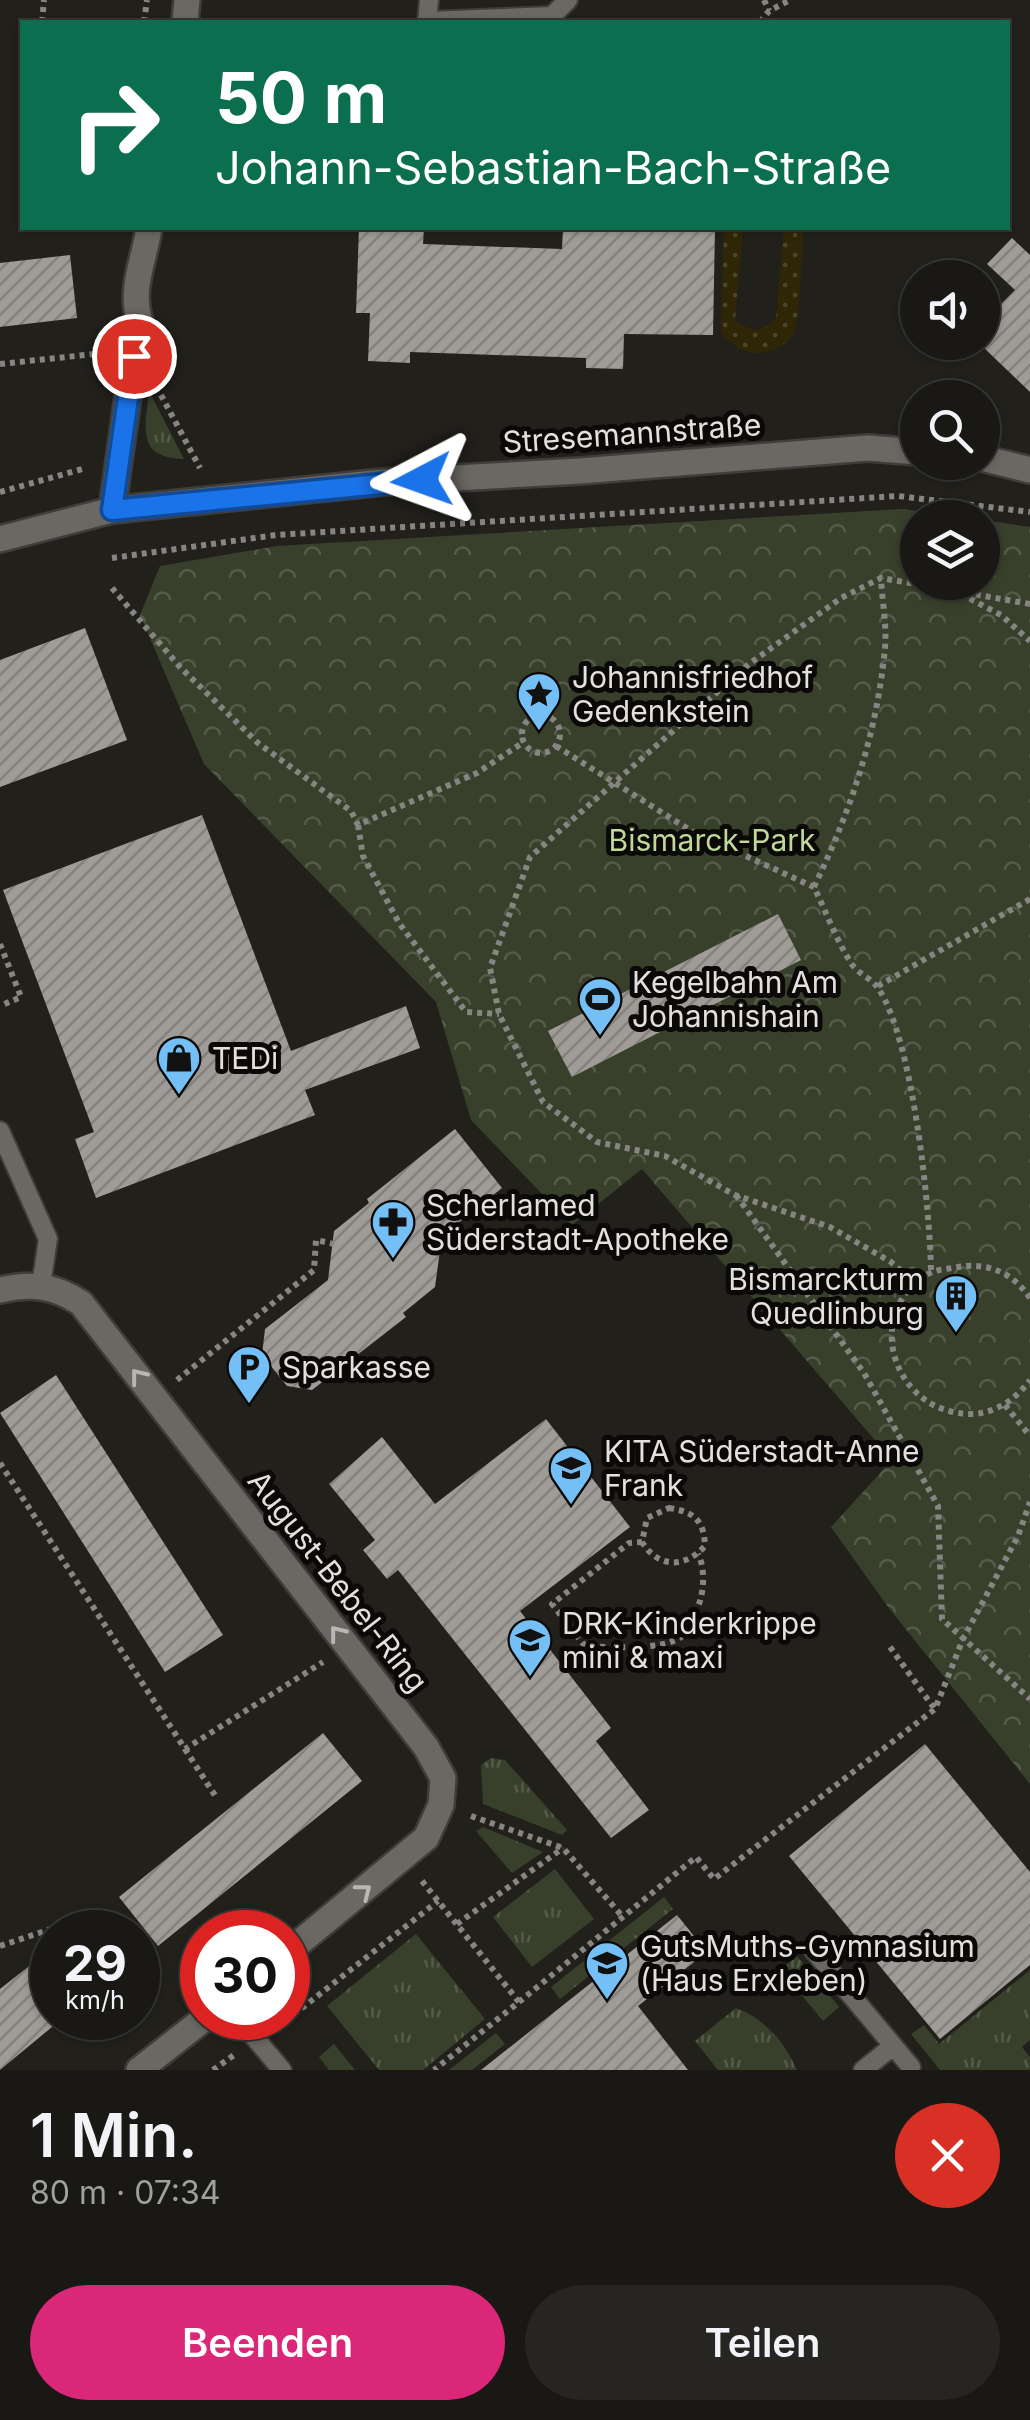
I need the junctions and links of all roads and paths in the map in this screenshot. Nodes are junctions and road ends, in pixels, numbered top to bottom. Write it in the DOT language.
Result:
graph roads {
  1 [pos="568,0"];
  2 [pos="764,0"];
  3 [pos="790,0"];
  4 [pos="769,11"];
  5 [pos="469,20"];
  6 [pos="762,20"];
  7 [pos="149,230"];
  8 [pos="105,353"];
  9 [pos="0,364"];
  10 [pos="153,380"];
  11 [pos="900,451"];
  12 [pos="1000,462"];
  13 [pos="92,466"];
  14 [pos="1030,470"];
  15 [pos="0,492"];
  16 [pos="198,502"];
  17 [pos="112,510"];
  18 [pos="1030,512"];
  19 [pos="0,539"];
  20 [pos="112,558"];
  21 [pos="881,578"];
  22 [pos="900,581"];
  23 [pos="112,588"];
  24 [pos="1000,598"];
  25 [pos="973,600"];
  26 [pos="1030,604"];
  27 [pos="1030,640"];
  28 [pos="524,742"];
  29 [pos="556,746"];
  30 [pos="614,781"];
  31 [pos="358,824"];
  32 [pos="814,887"];
  33 [pos="1030,900"];
  34 [pos="0,944"];
  35 [pos="878,986"];
  36 [pos="0,1006"];
  37 [pos="499,1014"];
  38 [pos="0,1131"];
  39 [pos="736,1194"];
  40 [pos="334,1244"];
  41 [pos="932,1272"];
  42 [pos="916,1284"];
  43 [pos="42,1286"];
  44 [pos="0,1290"];
  45 [pos="1030,1296"];
  46 [pos="1030,1380"];
  47 [pos="174,1382"];
  48 [pos="1004,1405"];
  49 [pos="1030,1436"];
  50 [pos="0,1463"];
  51 [pos="1030,1502"];
  52 [pos="642,1542"];
  53 [pos="698,1554"];
  54 [pos="963,1639"];
  55 [pos="890,1647"];
  56 [pos="336,1674"];
  57 [pos="1030,1699"];
  58 [pos="935,1710"];
  59 [pos="185,1749"];
  60 [pos="216,1797"];
  61 [pos="440,1805"];
  62 [pos="562,1848"];
  63 [pos="404,1858"];
  64 [pos="438,1901"];
  65 [pos="622,1916"];
  66 [pos="456,1924"];
  67 [pos="310,1934"];
  68 [pos="30,1936"];
  69 [pos="0,1946"];
  70 [pos="814,1951"];
  71 [pos="310,2001"];
  72 [pos="519,2002"];
  73 [pos="180,2038"];
  74 [pos="253,2040"];
  75 [pos="258,2040"];
  76 [pos="893,2046"];
  77 [pos="911,2066"];
  78 [pos="139,2070"];
  79 [pos="212,2070"];
  80 [pos="282,2070"];
  81 [pos="434,2070"];
  82 [pos="863,2070"];
  1 -- 5 [label="lane"];
  2 -- 4 [label="path"];
  3 -- 4 [label="path"];
  4 -- 6 [label="path"];
  7 -- 17 [label="street"];
  8 -- 9 [label="path"];
  10 -- 16 [label="path"];
  11 -- 16 [label="street, Stresemannstraße"];
  12 -- 14 [label="street"];
  13 -- 15 [label="path"];
  16 -- 17 [label="street, Stresemannstraße"];
  17 -- 19 [label="street, Stresemannstraße"];
  18 -- 20 [label="path"];
  21 -- 22 [label="path"];
  21 -- 30 [label="path"];
  21 -- 32 [label="path"];
  23 -- 31 [label="path"];
  24 -- 26 [label="path"];
  25 -- 27 [label="path"];
  28 -- 29 [label="path"];
  28 -- 29 [label="path"];
  28 -- 31 [label="path"];
  29 -- 30 [label="path"];
  30 -- 32 [label="path"];
  30 -- 37 [label="path"];
  31 -- 37 [label="path"];
  32 -- 35 [label="path"];
  33 -- 35 [label="path"];
  34 -- 36 [label="path"];
  35 -- 41 [label="path"];
  37 -- 39 [label="path"];
  38 -- 43 [label="lane"];
  39 -- 42 [label="path"];
  39 -- 54 [label="path"];
  40 -- 47 [label="path"];
  41 -- 42 [label="path"];
  41 -- 45 [label="path"];
  42 -- 48 [label="path"];
  43 -- 44 [label="street"];
  61 -- 43 [label="street, August-Bebel-Ring, one-way"];
  46 -- 48 [label="path"];
  48 -- 49 [label="path"];
  50 -- 59 [label="path"];
  51 -- 54 [label="path"];
  52 -- 53 [label="path"];
  52 -- 53 [label="path"];
  52 -- 53 [label="path"];
  54 -- 57 [label="path"];
  54 -- 58 [label="path"];
  55 -- 58 [label="path"];
  56 -- 59 [label="path"];
  58 -- 65 [label="path"];
  59 -- 60 [label="path"];
  61 -- 62 [label="path"];
  61 -- 63 [label="street"];
  62 -- 65 [label="path"];
  62 -- 66 [label="path"];
  63 -- 64 [label="path"];
  67 -- 63 [label="street, one-way"];
  64 -- 66 [label="path"];
  64 -- 71 [label="path"];
  65 -- 72 [label="path"];
  66 -- 72 [label="path"];
  68 -- 69 [label="path"];
  70 -- 76 [label="lane"];
  72 -- 81 [label="path"];
  73 -- 78 [label="street"];
  74 -- 79 [label="path"];
  75 -- 80 [label="lane"];
  76 -- 77 [label="lane"];
  76 -- 82 [label="lane"];
}
